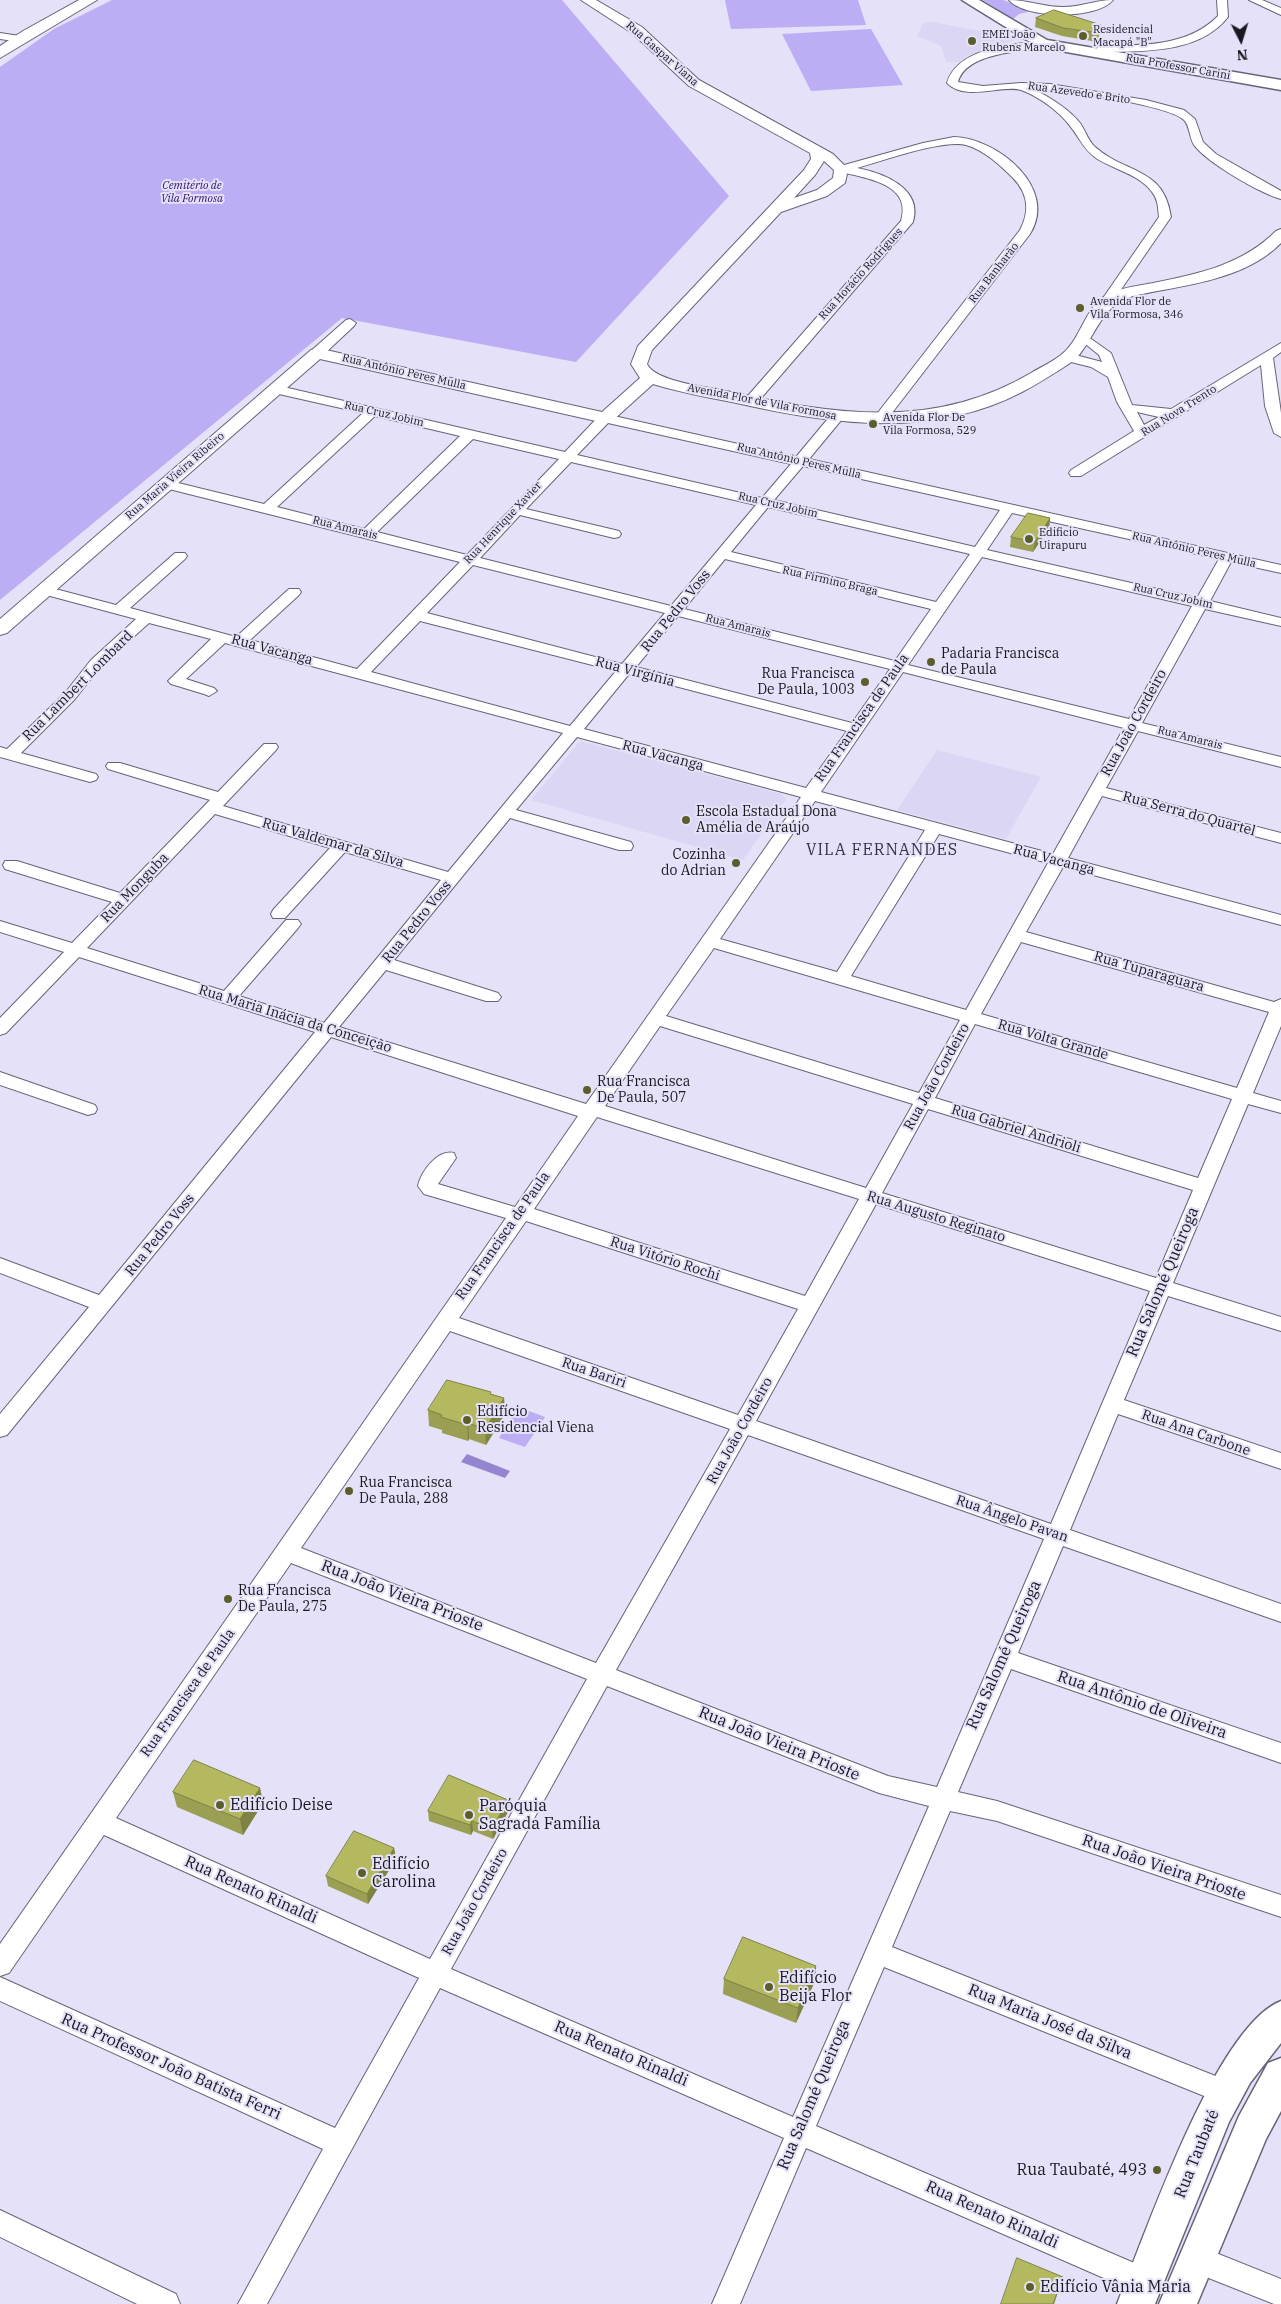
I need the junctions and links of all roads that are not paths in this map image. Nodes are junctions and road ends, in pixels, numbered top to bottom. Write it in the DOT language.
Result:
graph roads {
  1 [pos="90,0"];
  2 [pos="587,0"];
  3 [pos="969,0"];
  4 [pos="1015,0"];
  5 [pos="1108,0"];
  6 [pos="1222,0"];
  7 [pos="1254,0"];
  8 [pos="1281,12"];
  9 [pos="0,36"];
  10 [pos="20,39"];
  11 [pos="1037,40"];
  12 [pos="1100,51"];
  13 [pos="0,53"];
  14 [pos="1281,80"];
  15 [pos="1020,85"];
  16 [pos="1281,85"];
  17 [pos="961,87"];
  18 [pos="946,94"];
  19 [pos="958,140"];
  20 [pos="816,152"];
  21 [pos="841,169"];
  22 [pos="806,176"];
  23 [pos="1248,178"];
  24 [pos="1274,180"];
  25 [pos="822,193"];
  26 [pos="1281,196"];
  27 [pos="775,210"];
  28 [pos="1281,234"];
  29 [pos="1107,301"];
  30 [pos="350,323"];
  31 [pos="1084,338"];
  32 [pos="1281,347"];
  33 [pos="317,353"];
  34 [pos="1266,356"];
  35 [pos="1068,357"];
  36 [pos="1113,375"];
  37 [pos="650,378"];
  38 [pos="275,389"];
  39 [pos="751,401"];
  40 [pos="1129,405"];
  41 [pos="373,412"];
  42 [pos="1175,413"];
  43 [pos="605,418"];
  44 [pos="836,418"];
  45 [pos="880,419"];
  46 [pos="1156,425"];
  47 [pos="1281,433"];
  48 [pos="470,434"];
  49 [pos="1142,434"];
  50 [pos="566,456"];
  51 [pos="799,460"];
  52 [pos="1076,473"];
  53 [pos="166,484"];
  54 [pos="765,502"];
  55 [pos="1008,508"];
  56 [pos="267,509"];
  57 [pos="515,510"];
  58 [pos="367,534"];
  59 [pos="614,534"];
  60 [pos="978,552"];
  61 [pos="722,554"];
  62 [pos="180,556"];
  63 [pos="1227,557"];
  64 [pos="470,559"];
  65 [pos="1281,569"];
  66 [pos="44,590"];
  67 [pos="294,592"];
  68 [pos="1202,603"];
  69 [pos="939,607"];
  70 [pos="119,610"];
  71 [pos="677,610"];
  72 [pos="416,615"];
  73 [pos="147,617"];
  74 [pos="1281,622"];
  75 [pos="0,629"];
  76 [pos="222,637"];
  77 [pos="239,642"];
  78 [pos="898,666"];
  79 [pos="627,670"];
  80 [pos="361,674"];
  81 [pos="209,691"];
  82 [pos="1134,724"];
  83 [pos="854,728"];
  84 [pos="574,731"];
  85 [pos="270,747"];
  86 [pos="5,753"];
  87 [pos="1281,762"];
  88 [pos="114,766"];
  89 [pos="90,777"];
  90 [pos="1097,790"];
  91 [pos="809,795"];
  92 [pos="218,803"];
  93 [pos="506,812"];
  94 [pos="936,828"];
  95 [pos="1281,838"];
  96 [pos="342,845"];
  97 [pos="625,846"];
  98 [pos="1057,861"];
  99 [pos="11,865"];
  100 [pos="452,878"];
  101 [pos="124,900"];
  102 [pos="1281,920"];
  103 [pos="0,926"];
  104 [pos="1016,935"];
  105 [pos="709,941"];
  106 [pos="76,950"];
  107 [pos="383,963"];
  108 [pos="841,979"];
  109 [pos="492,996"];
  110 [pos="228,998"];
  111 [pos="1280,1008"];
  112 [pos="971,1016"];
  113 [pos="655,1019"];
  114 [pos="0,1029"];
  115 [pos="329,1030"];
  116 [pos="0,1078"];
  117 [pos="1242,1095"];
  118 [pos="924,1101"];
  119 [pos="1281,1107"];
  120 [pos="88,1109"];
  121 [pos="590,1111"];
  122 [pos="448,1158"];
  123 [pos="1204,1187"];
  124 [pos="870,1197"];
  125 [pos="519,1213"];
  126 [pos="0,1265"];
  127 [pos="1162,1286"];
  128 [pos="103,1304"];
  129 [pos="810,1305"];
  130 [pos="445,1321"];
  131 [pos="1281,1324"];
  132 [pos="1111,1404"];
  133 [pos="743,1425"];
  134 [pos="0,1428"];
  135 [pos="1281,1461"];
  136 [pos="1057,1534"];
  137 [pos="287,1552"];
  138 [pos="1281,1612"];
  139 [pos="1003,1658"];
  140 [pos="603,1674"];
  141 [pos="1281,1753"];
  142 [pos="942,1799"];
  143 [pos="98,1822"];
  144 [pos="1281,1906"];
  145 [pos="876,1952"];
  146 [pos="0,1966"];
  147 [pos="436,1974"];
  148 [pos="0,1989"];
  149 [pos="1281,2018"];
  150 [pos="1224,2092"];
  151 [pos="1276,2092"];
  152 [pos="799,2131"];
  153 [pos="341,2144"];
  154 [pos="0,2223"];
  155 [pos="1196,2259"];
  156 [pos="1141,2293"];
  157 [pos="1281,2293"];
  158 [pos="166,2304"];
  159 [pos="252,2304"];
  160 [pos="726,2304"];
  161 [pos="1178,2304"];
  1 -- 10 [label="main road"];
  2 -- 20 [label="street, Rua Gaspar Viana"];
  3 -- 11 [label="main road"];
  4 -- 5 [label="street"];
  6 -- 12 [label="street"];
  7 -- 8 [label="street"];
  9 -- 10 [label="street"];
  10 -- 13 [label="main road"];
  11 -- 12 [label="main road, Rua Professor Carini"];
  11 -- 17 [label="street"];
  12 -- 14 [label="main road, Rua Professor Carini"];
  12 -- 16 [label="main road, Rua Professor Carini"];
  15 -- 17 [label="street, Rua Azevedo e Brito"];
  15 -- 23 [label="street, Rua Azevedo e Brito"];
  15 -- 29 [label="street"];
  17 -- 18 [label="street"];
  19 -- 21 [label="street"];
  19 -- 45 [label="street, Rua Banharão"];
  20 -- 21 [label="street, Rua Gaspar Viana"];
  20 -- 22 [label="street"];
  21 -- 22 [label="street"];
  21 -- 25 [label="street"];
  21 -- 39 [label="street, Rua Horácio Rodrigues"];
  22 -- 25 [label="street"];
  22 -- 27 [label="street"];
  23 -- 24 [label="street, Rua Azevedo e Brito"];
  23 -- 26 [label="street, Rua Azevedo e Brito"];
  25 -- 27 [label="street"];
  27 -- 37 [label="street"];
  28 -- 29 [label="street"];
  29 -- 31 [label="street, Avenida Flor de Vila Formosa"];
  30 -- 33 [label="street, Rua Maria Vieira Ribeiro"];
  31 -- 35 [label="street, Avenida Flor de Vila Formosa"];
  31 -- 36 [label="street"];
  32 -- 34 [label="street, Rua Nova Trento"];
  33 -- 38 [label="street, Rua Maria Vieira Ribeiro"];
  33 -- 43 [label="street, Rua Antônio Peres Mulla"];
  34 -- 42 [label="street, Rua Nova Trento"];
  34 -- 47 [label="street"];
  35 -- 36 [label="street"];
  35 -- 45 [label="street, Avenida Flor de Vila Formosa"];
  36 -- 40 [label="street"];
  37 -- 39 [label="street, Avenida Flor de Vila Formosa"];
  37 -- 43 [label="street, Rua Henrique Xavier"];
  38 -- 41 [label="street, Rua Cruz Jobim"];
  38 -- 53 [label="street, Rua Maria Vieira Ribeiro"];
  39 -- 44 [label="street, Avenida Flor de Vila Formosa"];
  40 -- 42 [label="street"];
  40 -- 46 [label="street"];
  40 -- 49 [label="street"];
  41 -- 48 [label="street, Rua Cruz Jobim"];
  41 -- 56 [label="street"];
  42 -- 46 [label="street, Rua Nova Trento"];
  43 -- 50 [label="street, Rua Henrique Xavier"];
  43 -- 51 [label="street, Rua Antônio Peres Mulla"];
  44 -- 45 [label="street, Avenida Flor de Vila Formosa"];
  44 -- 51 [label="street, Rua Pedro Voss"];
  46 -- 49 [label="street, Rua Nova Trento"];
  48 -- 50 [label="street, Rua Cruz Jobim"];
  48 -- 58 [label="street"];
  49 -- 52 [label="street, Rua Nova Trento"];
  50 -- 54 [label="street, Rua Cruz Jobim"];
  50 -- 57 [label="street, Rua Henrique Xavier"];
  51 -- 54 [label="street, Rua Pedro Voss"];
  51 -- 55 [label="street, Rua Antônio Peres Mulla"];
  53 -- 56 [label="street, Rua Amarais"];
  53 -- 66 [label="street, Rua Maria Vieira Ribeiro"];
  54 -- 60 [label="street, Rua Cruz Jobim"];
  54 -- 61 [label="street, Rua Pedro Voss"];
  55 -- 60 [label="street, Rua Francisca de Paula"];
  55 -- 63 [label="street, Rua Antônio Peres Mulla"];
  56 -- 58 [label="street, Rua Amarais"];
  57 -- 59 [label="street"];
  57 -- 64 [label="street, Rua Henrique Xavier"];
  58 -- 64 [label="street, Rua Amarais"];
  60 -- 68 [label="street, Rua Cruz Jobim"];
  60 -- 69 [label="street, Rua Francisca de Paula"];
  61 -- 69 [label="street, Rua Firmino Braga"];
  61 -- 71 [label="street, Rua Pedro Voss"];
  62 -- 70 [label="street"];
  63 -- 65 [label="street, Rua Antônio Peres Mulla"];
  63 -- 68 [label="street, Rua João Cordeiro"];
  64 -- 71 [label="street, Rua Amarais"];
  64 -- 72 [label="street, Rua Henrique Xavier"];
  66 -- 70 [label="street, Rua Vacanga"];
  66 -- 75 [label="street, Rua Maria Vieira Ribeiro"];
  67 -- 77 [label="street"];
  68 -- 74 [label="street, Rua Cruz Jobim"];
  68 -- 82 [label="street, Rua João Cordeiro"];
  69 -- 78 [label="street, Rua Francisca de Paula"];
  70 -- 73 [label="street, Rua Vacanga"];
  71 -- 78 [label="street, Rua Amarais"];
  71 -- 79 [label="street, Rua Pedro Voss"];
  72 -- 79 [label="street, Rua Virgínia"];
  72 -- 80 [label="street, Rua Henrique Xavier"];
  73 -- 76 [label="street, Rua Vacanga"];
  73 -- 86 [label="street, Rua Lambert Lombard"];
  76 -- 77 [label="street, Rua Vacanga"];
  76 -- 81 [label="street"];
  77 -- 80 [label="street, Rua Vacanga"];
  78 -- 82 [label="street, Rua Amarais"];
  78 -- 83 [label="street, Rua Francisca de Paula"];
  79 -- 83 [label="street, Rua Virgínia"];
  79 -- 84 [label="street, Rua Pedro Voss"];
  80 -- 84 [label="street, Rua Vacanga"];
  82 -- 87 [label="street, Rua Amarais"];
  82 -- 90 [label="street, Rua João Cordeiro"];
  83 -- 91 [label="street, Rua Francisca de Paula"];
  84 -- 91 [label="street, Rua Vacanga"];
  84 -- 93 [label="street, Rua Pedro Voss"];
  85 -- 92 [label="street, Rua Monguba"];
  86 -- 89 [label="street"];
  88 -- 92 [label="street, Rua Valdemar da Silva"];
  90 -- 95 [label="street, Rua Serra do Quartel"];
  90 -- 98 [label="street, Rua João Cordeiro"];
  91 -- 94 [label="street, Rua Vacanga"];
  91 -- 105 [label="street, Rua Francisca de Paula"];
  92 -- 96 [label="street, Rua Valdemar da Silva"];
  92 -- 101 [label="street, Rua Monguba"];
  93 -- 97 [label="street"];
  93 -- 100 [label="street, Rua Pedro Voss"];
  94 -- 98 [label="street, Rua Vacanga"];
  94 -- 108 [label="street"];
  96 -- 100 [label="street, Rua Valdemar da Silva"];
  96 -- 110 [label="street"];
  98 -- 102 [label="street, Rua Vacanga"];
  98 -- 104 [label="street, Rua João Cordeiro"];
  99 -- 101 [label="street"];
  100 -- 107 [label="street, Rua Pedro Voss"];
  101 -- 106 [label="street, Rua Monguba"];
  103 -- 106 [label="street, Rua Maria Inácia da Conceição"];
  104 -- 111 [label="street, Rua Tuparaguara"];
  104 -- 112 [label="street, Rua João Cordeiro"];
  105 -- 108 [label="street, Rua Volta Grande"];
  105 -- 113 [label="street, Rua Francisca de Paula"];
  106 -- 110 [label="street, Rua Maria Inácia da Conceição"];
  106 -- 114 [label="street, Rua Monguba"];
  107 -- 109 [label="street"];
  107 -- 115 [label="street, Rua Pedro Voss"];
  108 -- 112 [label="street, Rua Volta Grande"];
  110 -- 115 [label="street, Rua Maria Inácia da Conceição"];
  111 -- 117 [label="street, Rua Salomé Queiroga"];
  112 -- 117 [label="street, Rua Volta Grande"];
  112 -- 118 [label="street, Rua João Cordeiro"];
  113 -- 118 [label="street, Rua Gabriel Andrioli"];
  113 -- 121 [label="street, Rua Francisca de Paula"];
  115 -- 121 [label="street, Rua Maria Inácia da Conceição"];
  115 -- 128 [label="street, Rua Pedro Voss"];
  116 -- 120 [label="street"];
  117 -- 119 [label="street, Rua Volta Grande"];
  117 -- 123 [label="street, Rua Salomé Queiroga"];
  118 -- 123 [label="street, Rua Gabriel Andrioli"];
  118 -- 124 [label="street, Rua João Cordeiro"];
  121 -- 124 [label="street, Rua Augusto Reginato"];
  121 -- 125 [label="street, Rua Francisca de Paula"];
  122 -- 125 [label="street, Rua Vitório Rochi"];
  123 -- 127 [label="street, Rua Salomé Queiroga"];
  124 -- 127 [label="street, Rua Augusto Reginato"];
  124 -- 129 [label="street, Rua João Cordeiro"];
  125 -- 129 [label="street, Rua Vitório Rochi"];
  125 -- 130 [label="street, Rua Francisca de Paula"];
  126 -- 128 [label="street"];
  127 -- 131 [label="street, Rua Augusto Reginato"];
  127 -- 132 [label="street, Rua Salomé Queiroga"];
  128 -- 134 [label="street, Rua Pedro Voss"];
  129 -- 133 [label="street, Rua João Cordeiro"];
  130 -- 133 [label="street, Rua Bariri"];
  130 -- 137 [label="street, Rua Francisca de Paula"];
  132 -- 135 [label="street, Rua Ana Carbone"];
  132 -- 136 [label="street, Rua Salomé Queiroga"];
  133 -- 136 [label="street, Rua Ângelo Pavan"];
  133 -- 140 [label="street, Rua João Cordeiro"];
  136 -- 138 [label="street, Rua Ângelo Pavan"];
  136 -- 139 [label="street, Rua Salomé Queiroga"];
  137 -- 140 [label="street, Rua João Vieira Prioste"];
  137 -- 143 [label="street, Rua Francisca de Paula"];
  139 -- 141 [label="street, Rua Antônio de Oliveira"];
  139 -- 142 [label="street, Rua Salomé Queiroga"];
  140 -- 142 [label="street, Rua João Vieira Prioste"];
  140 -- 147 [label="street, Rua João Cordeiro"];
  142 -- 144 [label="street, Rua João Vieira Prioste"];
  142 -- 145 [label="street, Rua Salomé Queiroga"];
  143 -- 146 [label="street, Rua Francisca de Paula"];
  143 -- 147 [label="street, Rua Renato Rinaldi"];
  145 -- 150 [label="street, Rua Maria José da Silva"];
  145 -- 152 [label="street, Rua Salomé Queiroga"];
  147 -- 152 [label="street, Rua Renato Rinaldi"];
  147 -- 153 [label="street, Rua João Cordeiro"];
  148 -- 153 [label="street, Rua Professor João Batista Ferri"];
  149 -- 150 [label="main road, Rua Taubaté"];
  150 -- 156 [label="main road, Rua Taubaté"];
  151 -- 155 [label="main road"];
  152 -- 156 [label="street, Rua Renato Rinaldi"];
  152 -- 160 [label="street, Rua Salomé Queiroga"];
  153 -- 159 [label="street, Rua João Cordeiro"];
  154 -- 158 [label="street"];
  155 -- 157 [label="street"];
  155 -- 161 [label="main road"];
}
